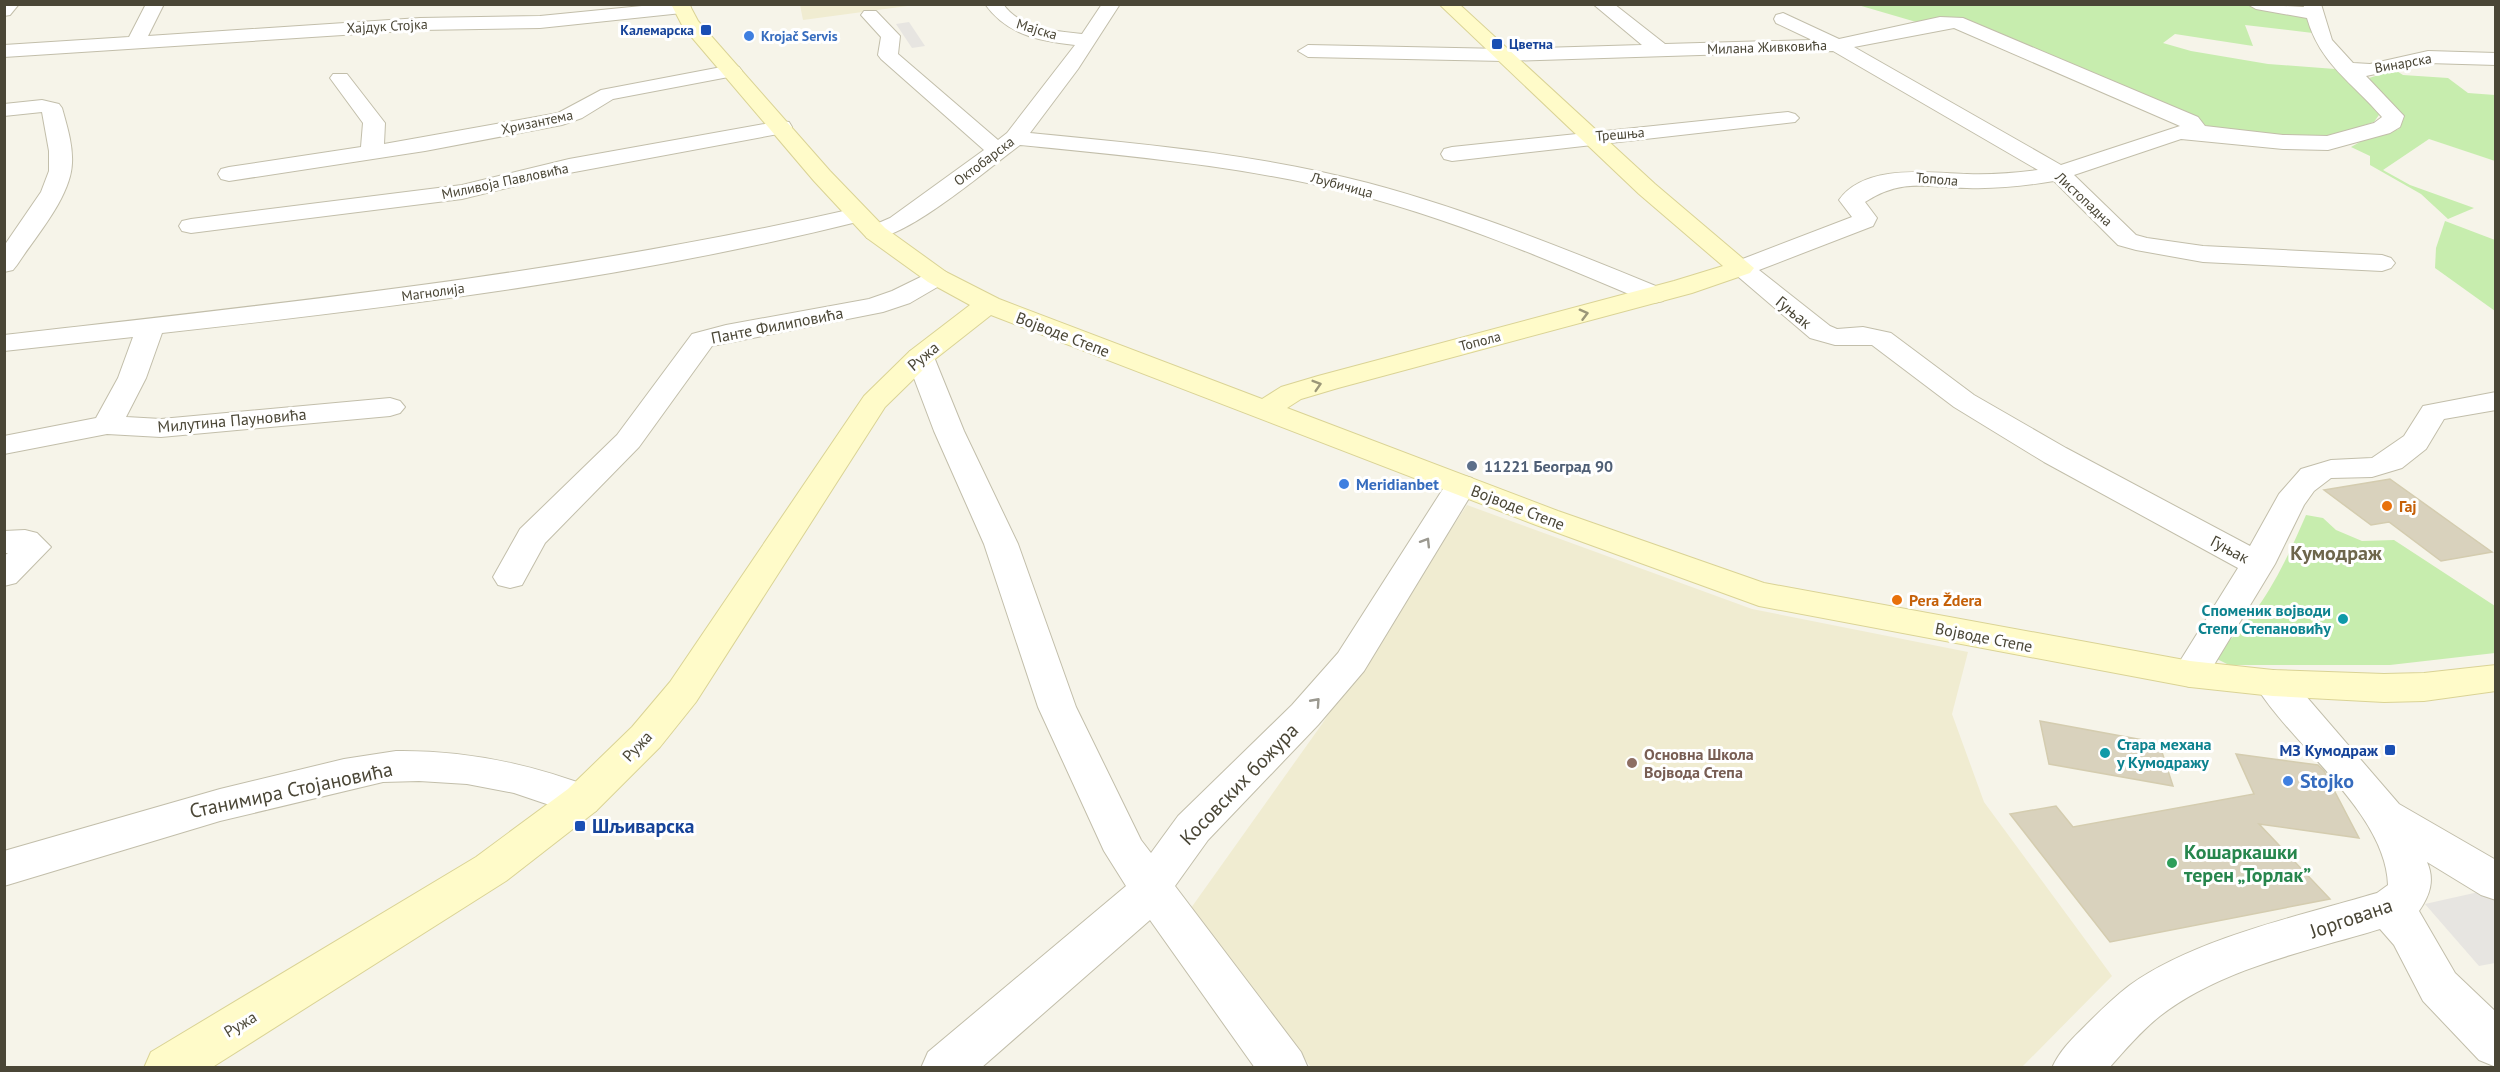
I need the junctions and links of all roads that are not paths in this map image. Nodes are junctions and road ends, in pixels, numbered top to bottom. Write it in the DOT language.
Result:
graph roads {
  1 [pos="10,4"];
  2 [pos="155,4"];
  3 [pos="994,4"];
  4 [pos="1111,4"];
  5 [pos="1448,4"];
  6 [pos="1602,4"];
  7 [pos="2256,4"];
  8 [pos="681,6"];
  9 [pos="2313,9"];
  10 [pos="4,10"];
  11 [pos="870,15"];
  12 [pos="1783,19"];
  13 [pos="1087,40"];
  14 [pos="135,43"];
  15 [pos="1837,45"];
  16 [pos="1659,49"];
  17 [pos="13,51"];
  18 [pos="1308,51"];
  19 [pos="1504,55"];
  20 [pos="2496,59"];
  21 [pos="2346,69"];
  22 [pos="732,71"];
  23 [pos="4,72"];
  24 [pos="340,78"];
  25 [pos="4,110"];
  26 [pos="1788,118"];
  27 [pos="781,127"];
  28 [pos="2198,132"];
  29 [pos="1593,137"];
  30 [pos="1007,145"];
  31 [pos="372,152"];
  32 [pos="1452,154"];
  33 [pos="2059,173"];
  34 [pos="229,174"];
  35 [pos="857,214"];
  36 [pos="191,226"];
  37 [pos="876,233"];
  38 [pos="2382,263"];
  39 [pos="4,265"];
  40 [pos="1741,268"];
  41 [pos="937,277"];
  42 [pos="1654,295"];
  43 [pos="990,305"];
  44 [pos="151,326"];
  45 [pos="4,343"];
  46 [pos="920,357"];
  47 [pos="2496,401"];
  48 [pos="390,407"];
  49 [pos="1265,410"];
  50 [pos="107,425"];
  51 [pos="4,445"];
  52 [pos="1461,485"];
  53 [pos="4,542"];
  54 [pos="2258,564"];
  55 [pos="4,575"];
  56 [pos="510,577"];
  57 [pos="2190,674"];
  58 [pos="2496,678"];
  59 [pos="2273,683"];
  60 [pos="582,800"];
  61 [pos="2385,816"];
  62 [pos="4,869"];
  63 [pos="2496,882"];
  64 [pos="1152,886"];
  65 [pos="2389,908"];
  66 [pos="2496,1045"];
  67 [pos="168,1068"];
  68 [pos="945,1068"];
  69 [pos="1284,1068"];
  70 [pos="2076,1068"];
  1 -- 10 [label="street"];
  2 -- 14 [label="street"];
  3 -- 13 [label="street, Мајска"];
  4 -- 13 [label="street, Октобарска"];
  5 -- 19 [label="street, Гуњак"];
  6 -- 16 [label="street"];
  7 -- 9 [label="street, Топола"];
  8 -- 14 [label="street, Хајдук Стојка"];
  8 -- 22 [label="street, Војводе Степе"];
  9 -- 21 [label="street, Топола"];
  11 -- 30 [label="street"];
  12 -- 15 [label="street, Листопадна"];
  13 -- 30 [label="street, Октобарска"];
  14 -- 17 [label="street, Хајдук Стојка"];
  15 -- 16 [label="street, Милана Живковића"];
  15 -- 28 [label="street, Милана Живковића"];
  15 -- 33 [label="street, Листопадна"];
  16 -- 19 [label="street, Милана Живковића"];
  17 -- 23 [label="street"];
  18 -- 19 [label="street, Милана Живковића"];
  19 -- 29 [label="street, Гуњак"];
  20 -- 21 [label="street, Винарска"];
  21 -- 28 [label="street, Топола"];
  22 -- 27 [label="street, Војводе Степе"];
  22 -- 31 [label="street, Хризантема"];
  24 -- 31 [label="street"];
  25 -- 39 [label="street"];
  26 -- 29 [label="street, Трешња"];
  27 -- 35 [label="street, Војводе Степе"];
  27 -- 36 [label="street, Миливоја Павловића"];
  28 -- 33 [label="street, Топола"];
  29 -- 32 [label="street, Трешња"];
  29 -- 40 [label="street, Гуњак"];
  30 -- 37 [label="street, Октобарска"];
  30 -- 42 [label="street, Љубичица"];
  31 -- 34 [label="street, Хризантема"];
  33 -- 38 [label="street, Листопадна"];
  33 -- 40 [label="street, Топола"];
  35 -- 37 [label="street, Војводе Степе"];
  35 -- 44 [label="street, Магнолија"];
  37 -- 41 [label="street, Војводе Степе"];
  40 -- 42 [label="street, Топола"];
  40 -- 54 [label="street, Гуњак"];
  41 -- 43 [label="street, Војводе Степе"];
  41 -- 56 [label="street, Панте Филиповића"];
  49 -- 42 [label="street, Топола, one-way"];
  43 -- 46 [label="street, Ружа"];
  43 -- 49 [label="street, Војводе Степе"];
  44 -- 45 [label="street, Магнолија"];
  44 -- 50 [label="street"];
  46 -- 60 [label="street, Ружа"];
  46 -- 64 [label="street"];
  47 -- 54 [label="street"];
  48 -- 50 [label="street, Милутина Пауновића"];
  49 -- 52 [label="street, Војводе Степе"];
  50 -- 51 [label="street, Милутина Пауновића"];
  52 -- 57 [label="street, Војводе Степе"];
  64 -- 52 [label="street, Косовских божура, one-way"];
  53 -- 55 [label="street"];
  54 -- 57 [label="street"];
  57 -- 59 [label="street, Војводе Степе"];
  58 -- 59 [label="street, Војводе Степе"];
  59 -- 61 [label="street, Јоргована"];
  60 -- 62 [label="street, Станимира Стојановића"];
  60 -- 67 [label="street, Ружа"];
  61 -- 63 [label="street"];
  61 -- 65 [label="street, Јоргована"];
  64 -- 68 [label="street, Косовских божура"];
  64 -- 69 [label="street"];
  65 -- 66 [label="street"];
  65 -- 70 [label="street, Јоргована"];
}
